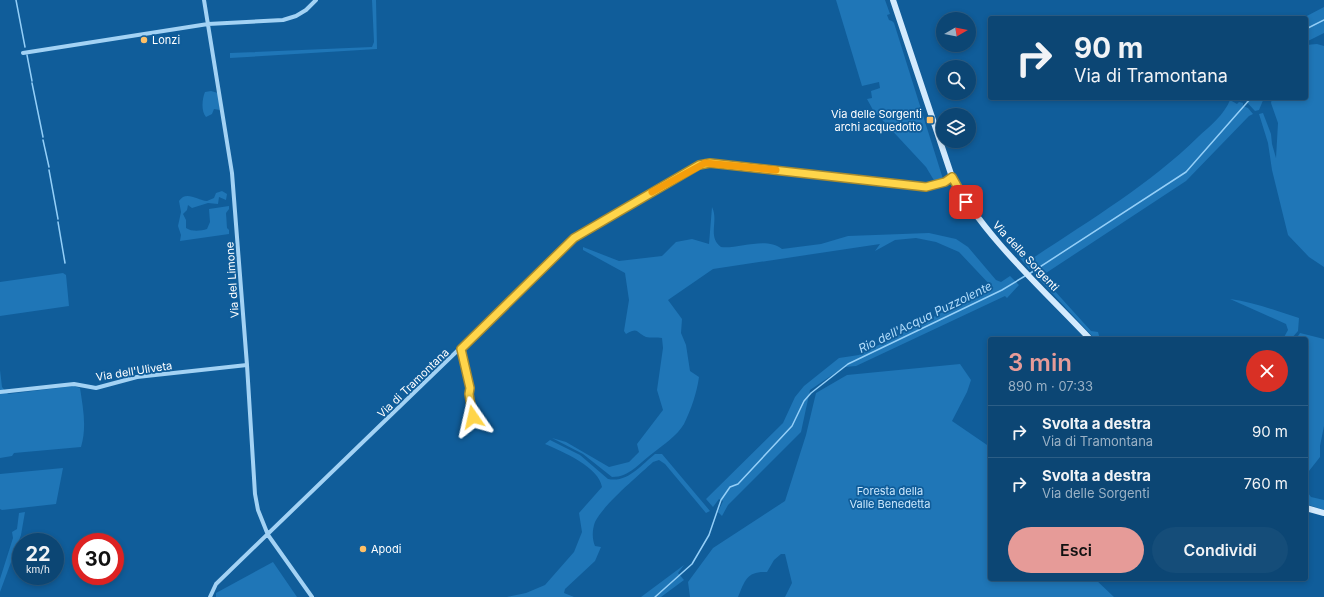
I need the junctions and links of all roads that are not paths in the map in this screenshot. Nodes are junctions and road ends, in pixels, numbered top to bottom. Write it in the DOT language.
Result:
graph roads {
  1 [pos="204,0"];
  2 [pos="316,0"];
  3 [pos="894,0"];
  4 [pos="208,24"];
  5 [pos="23,53"];
  6 [pos="952,177"];
  7 [pos="1088,337"];
  8 [pos="461,349"];
  9 [pos="247,365"];
  10 [pos="0,392"];
  11 [pos="468,420"];
  12 [pos="1308,509"];
  13 [pos="1324,513"];
  14 [pos="268,535"];
  15 [pos="210,597"];
  16 [pos="312,597"];
  1 -- 4 [label="street, Via del Limone"];
  2 -- 4 [label="street"];
  3 -- 6 [label="main road, Via delle Sorgenti"];
  4 -- 5 [label="street"];
  4 -- 9 [label="street, Via del Limone"];
  6 -- 7 [label="main road, Via delle Sorgenti"];
  6 -- 8 [label="street, Via di Tramontana"];
  8 -- 11 [label="street"];
  8 -- 14 [label="street, Via di Tramontana"];
  9 -- 10 [label="street, Via dell'Uliveta"];
  9 -- 14 [label="street, Via del Limone"];
  12 -- 13 [label="main road"];
  14 -- 15 [label="street, Via di Tramontana"];
  14 -- 16 [label="street, Via del Limone"];
}
